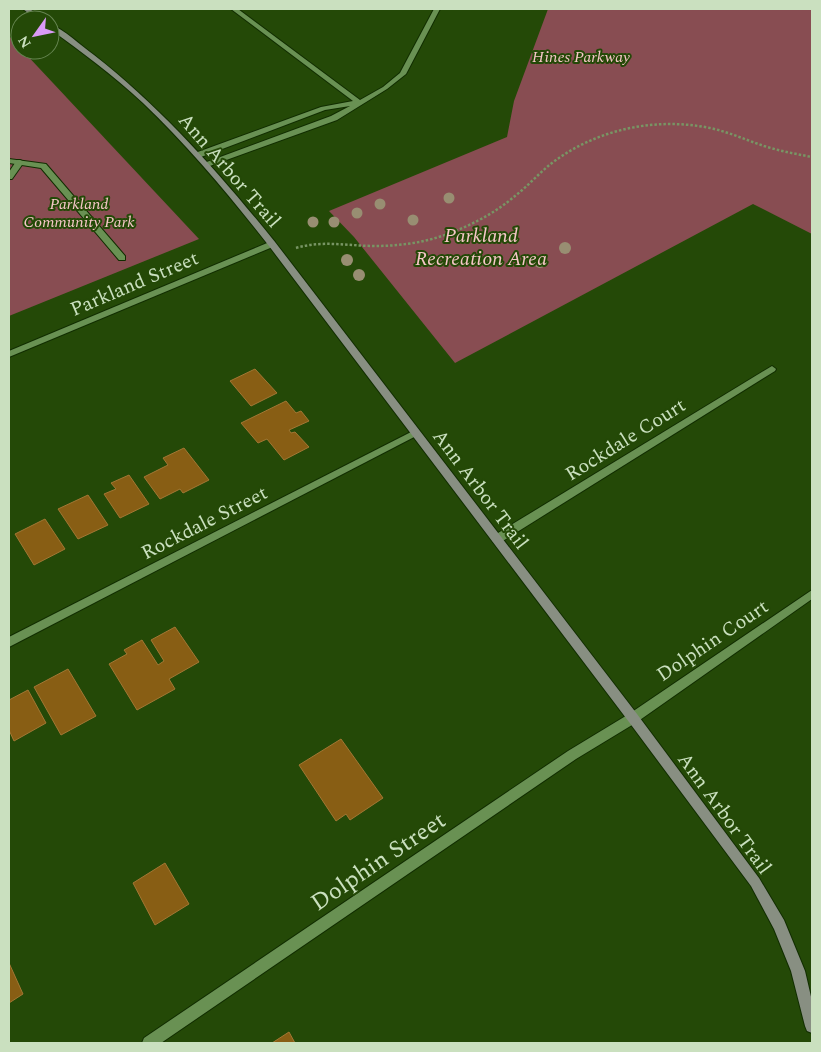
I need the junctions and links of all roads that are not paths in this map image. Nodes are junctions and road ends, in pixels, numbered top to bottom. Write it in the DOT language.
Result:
graph roads {
  1 [pos="234,9"];
  2 [pos="437,9"];
  3 [pos="60,34"];
  4 [pos="359,102"];
  5 [pos="198,155"];
  6 [pos="9,161"];
  7 [pos="20,162"];
  8 [pos="207,165"];
  9 [pos="9,177"];
  10 [pos="272,244"];
  11 [pos="122,258"];
  12 [pos="9,354"];
  13 [pos="772,369"];
  14 [pos="416,433"];
  15 [pos="497,539"];
  16 [pos="812,594"];
  17 [pos="9,642"];
  18 [pos="633,718"];
  19 [pos="812,1026"];
  20 [pos="149,1043"];
  1 -- 4 [label="street"];
  2 -- 4 [label="street"];
  3 -- 5 [label="street, Ann Arbor Trail"];
  4 -- 5 [label="street"];
  4 -- 8 [label="street"];
  5 -- 8 [label="street, Ann Arbor Trail"];
  6 -- 7 [label="street"];
  7 -- 9 [label="street"];
  7 -- 11 [label="street"];
  8 -- 10 [label="street, Ann Arbor Trail"];
  10 -- 12 [label="street, Parkland Street"];
  10 -- 14 [label="street, Ann Arbor Trail"];
  13 -- 15 [label="street, Rockdale Court"];
  14 -- 15 [label="street, Ann Arbor Trail"];
  14 -- 17 [label="street, Rockdale Street"];
  15 -- 18 [label="street, Ann Arbor Trail"];
  16 -- 18 [label="street, Dolphin Court"];
  18 -- 19 [label="street, Ann Arbor Trail"];
  18 -- 20 [label="street, Dolphin Street"];
}
